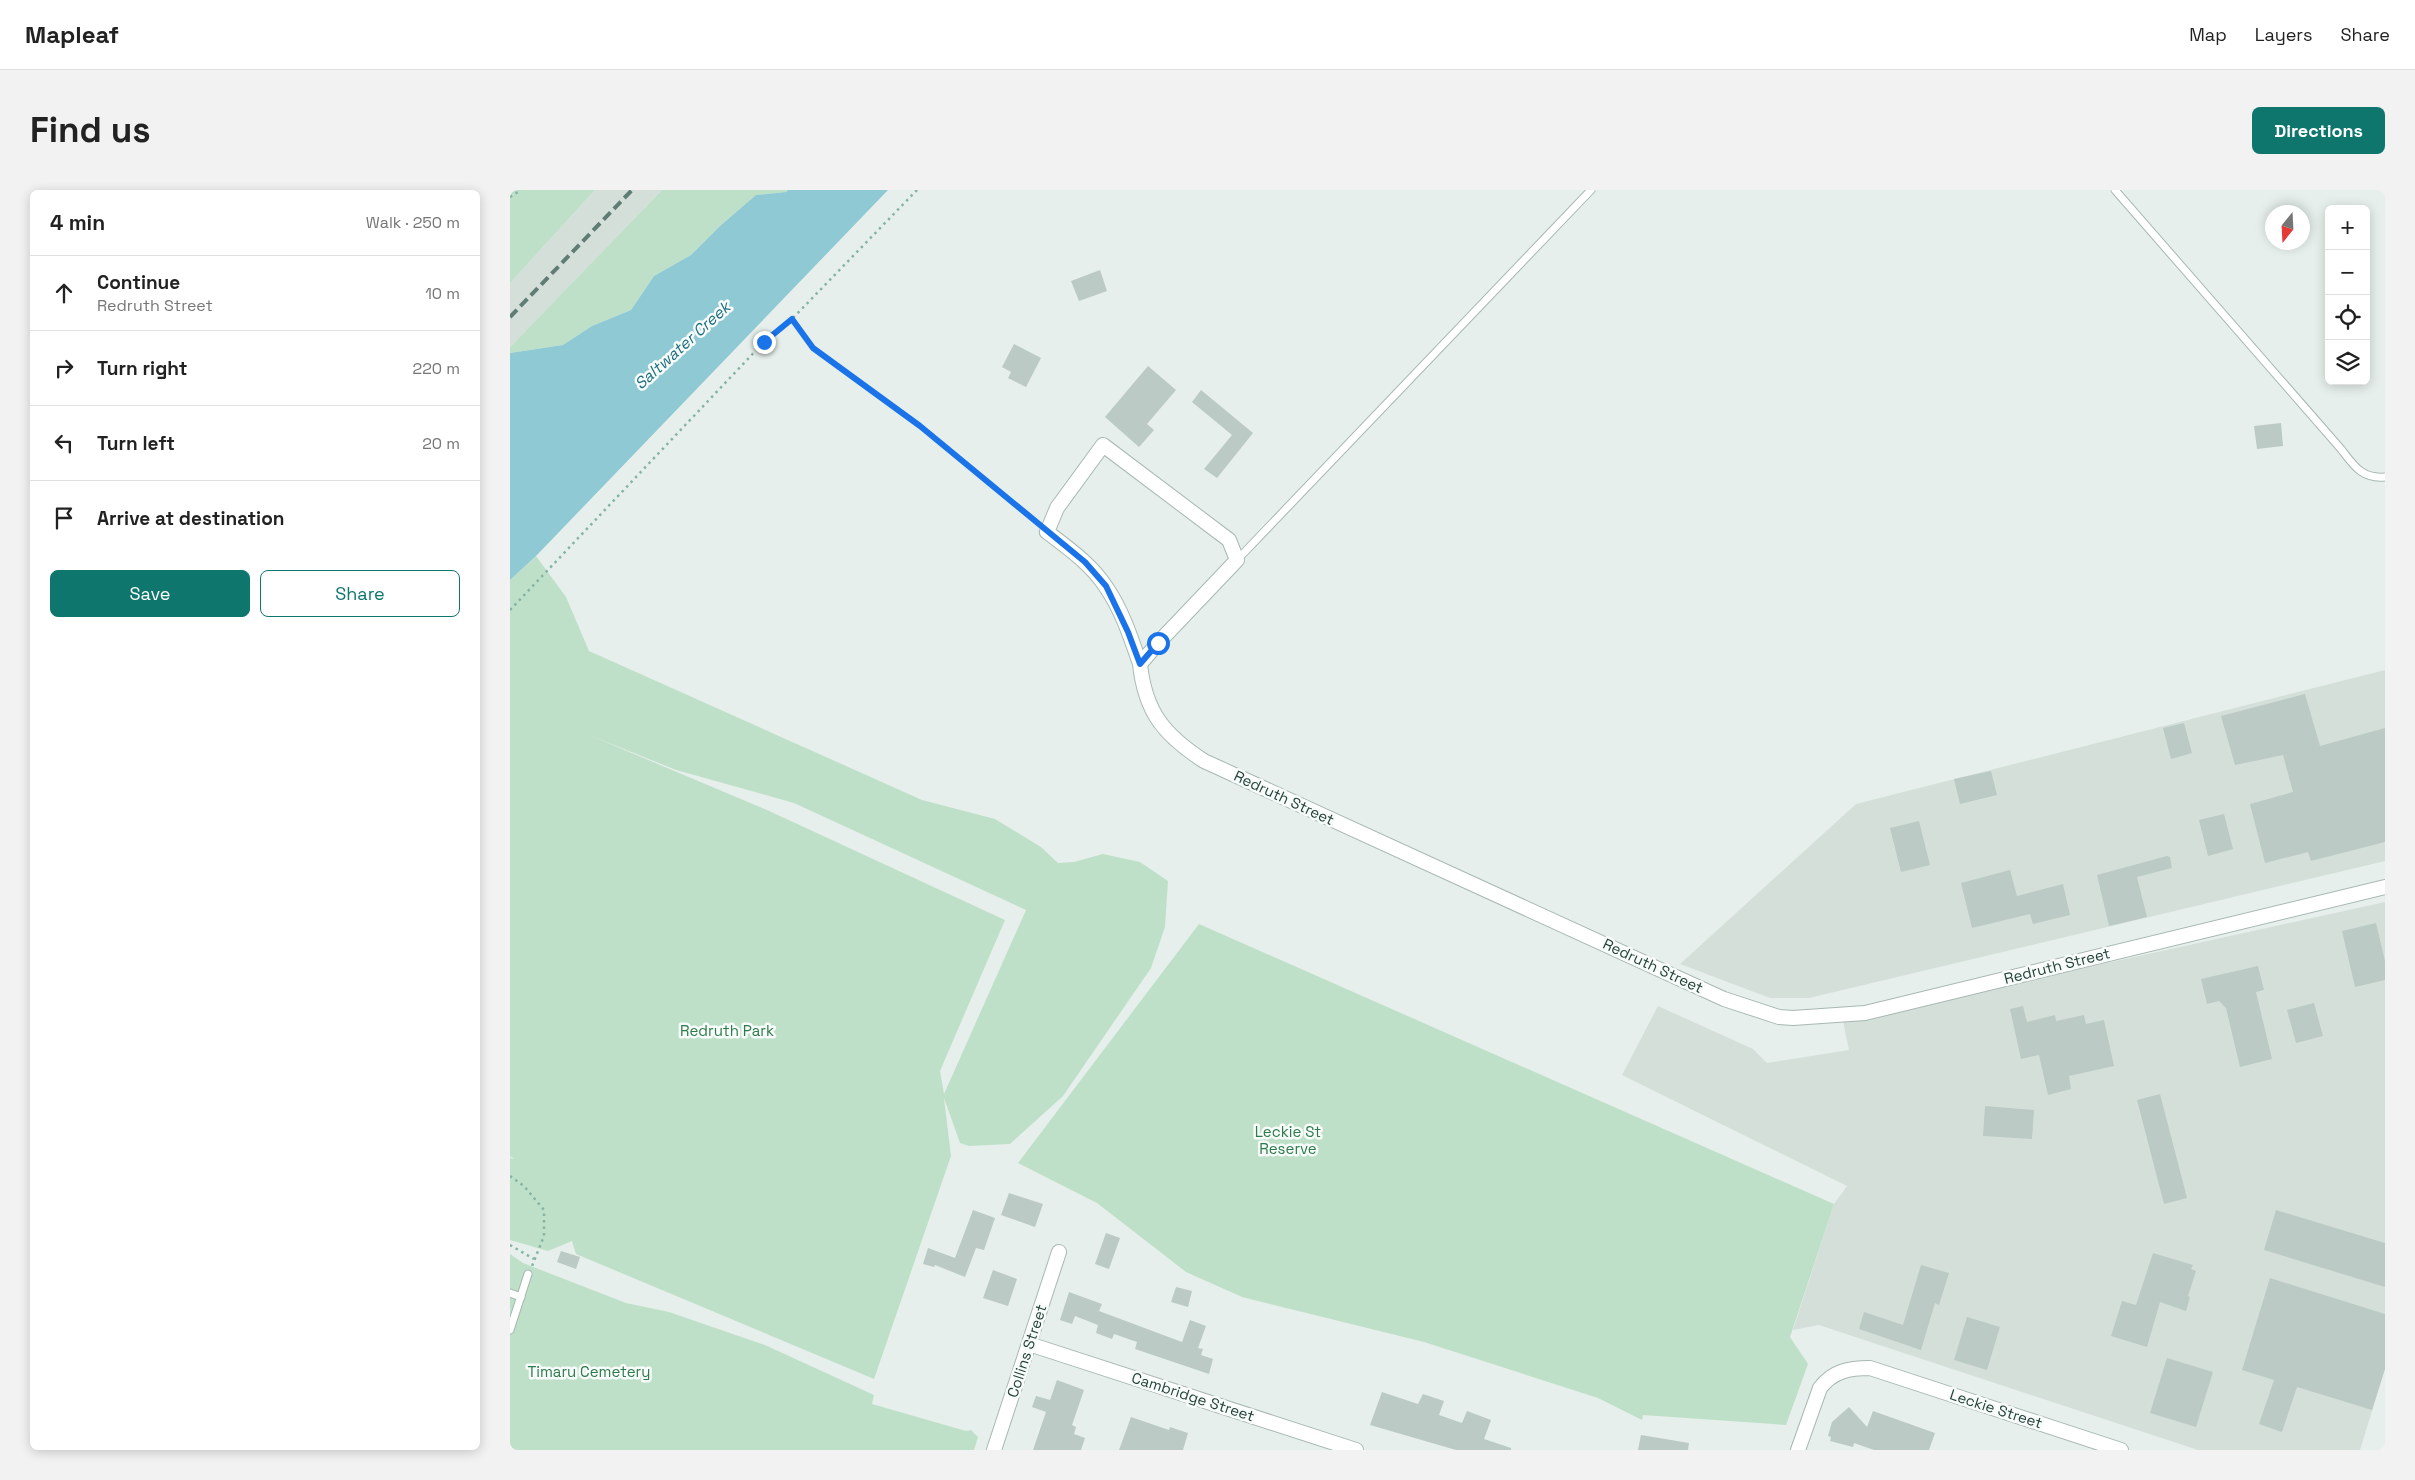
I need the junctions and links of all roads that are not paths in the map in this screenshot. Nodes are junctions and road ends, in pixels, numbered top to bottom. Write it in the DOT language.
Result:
graph roads {
  1 [pos="1591,190"];
  2 [pos="2115,190"];
  3 [pos="2385,477"];
  4 [pos="1237,560"];
  5 [pos="1140,664"];
  6 [pos="2385,887"];
  7 [pos="1059,1252"];
  8 [pos="528,1274"];
  9 [pos="510,1293"];
  10 [pos="521,1297"];
  11 [pos="510,1330"];
  12 [pos="1029,1344"];
  13 [pos="994,1450"];
  14 [pos="1356,1450"];
  15 [pos="1798,1450"];
  16 [pos="2122,1450"];
  1 -- 4 [label="lane"];
  2 -- 3 [label="lane"];
  4 -- 5 [label="street"];
  4 -- 5 [label="street, Redruth Street"];
  5 -- 6 [label="street, Redruth Street"];
  7 -- 12 [label="street, Collins Street"];
  8 -- 10 [label="lane"];
  9 -- 10 [label="lane"];
  10 -- 11 [label="lane"];
  12 -- 13 [label="street, Collins Street"];
  12 -- 14 [label="street, Cambridge Street"];
  15 -- 16 [label="street, Leckie Street"];
}
